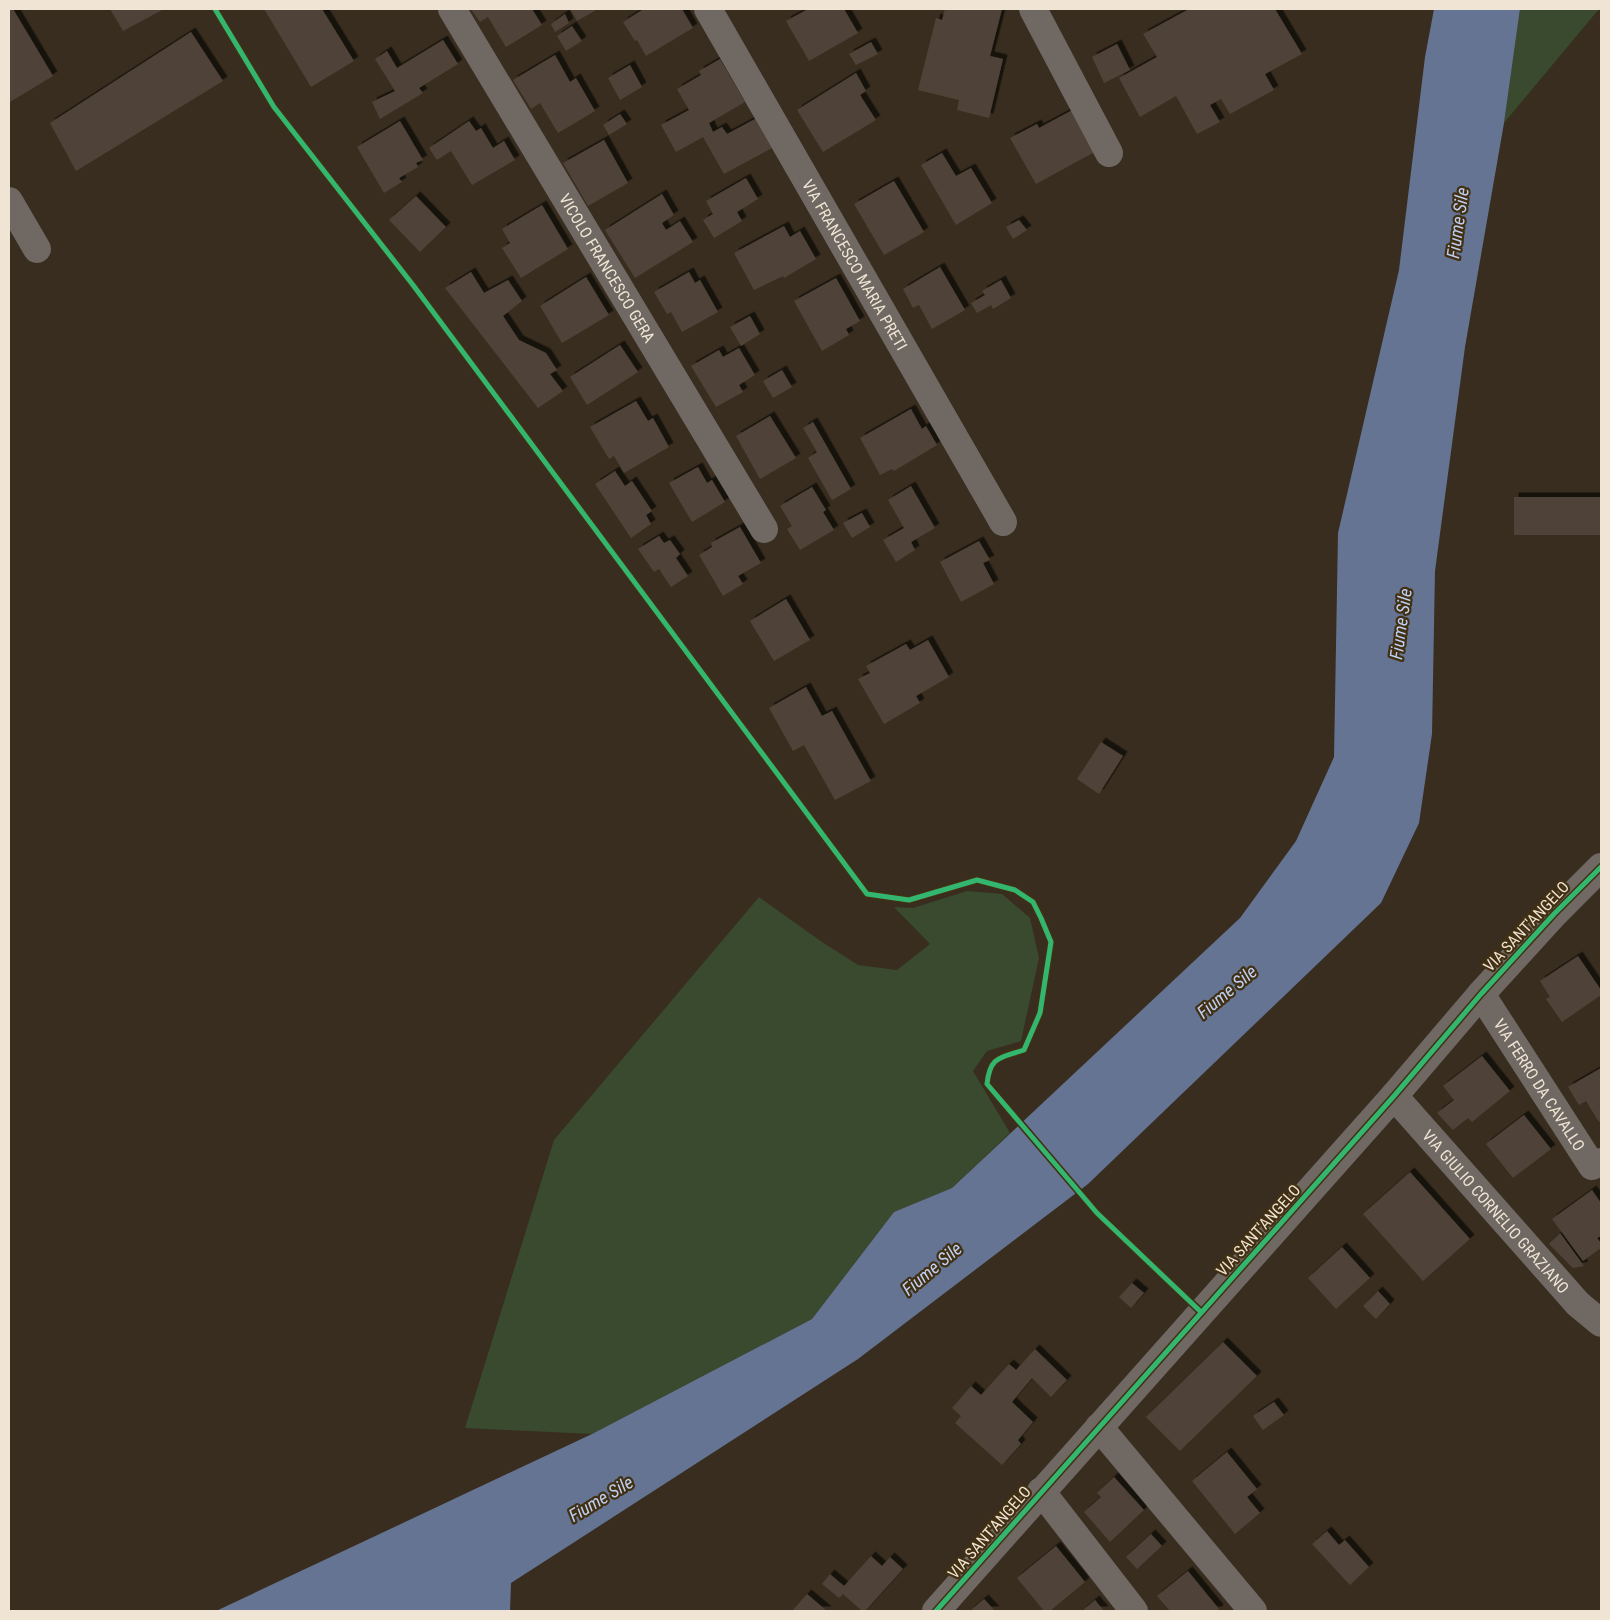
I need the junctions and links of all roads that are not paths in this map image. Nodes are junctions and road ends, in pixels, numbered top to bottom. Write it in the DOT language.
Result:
graph roads {
  1 [pos="452,9"];
  2 [pos="708,9"];
  3 [pos="1033,9"];
  4 [pos="1109,153"];
  5 [pos="9,201"];
  6 [pos="37,249"];
  7 [pos="1002,522"];
  8 [pos="764,529"];
  9 [pos="1601,868"];
  10 [pos="1481,994"];
  11 [pos="1394,1096"];
  12 [pos="1601,1162"];
  13 [pos="1601,1323"];
  14 [pos="1098,1427"];
  15 [pos="1041,1491"];
  16 [pos="936,1611"];
  17 [pos="1134,1611"];
  18 [pos="1253,1611"];
  1 -- 8 [label="street, VICOLO FRANCESCO GERA"];
  2 -- 7 [label="street, VIA FRANCESCO MARIA PRETI"];
  3 -- 4 [label="street"];
  5 -- 6 [label="street"];
  9 -- 10 [label="street, VIA SANT'ANGELO"];
  10 -- 11 [label="street, VIA SANT'ANGELO"];
  10 -- 12 [label="street, VIA FERRO DA CAVALLO"];
  11 -- 13 [label="street, VIA GIULIO CORNELIO GRAZIANO"];
  11 -- 14 [label="street, VIA SANT'ANGELO"];
  14 -- 15 [label="street, VIA SANT'ANGELO"];
  14 -- 18 [label="street"];
  15 -- 16 [label="street, VIA SANT'ANGELO"];
  15 -- 17 [label="street"];
}
